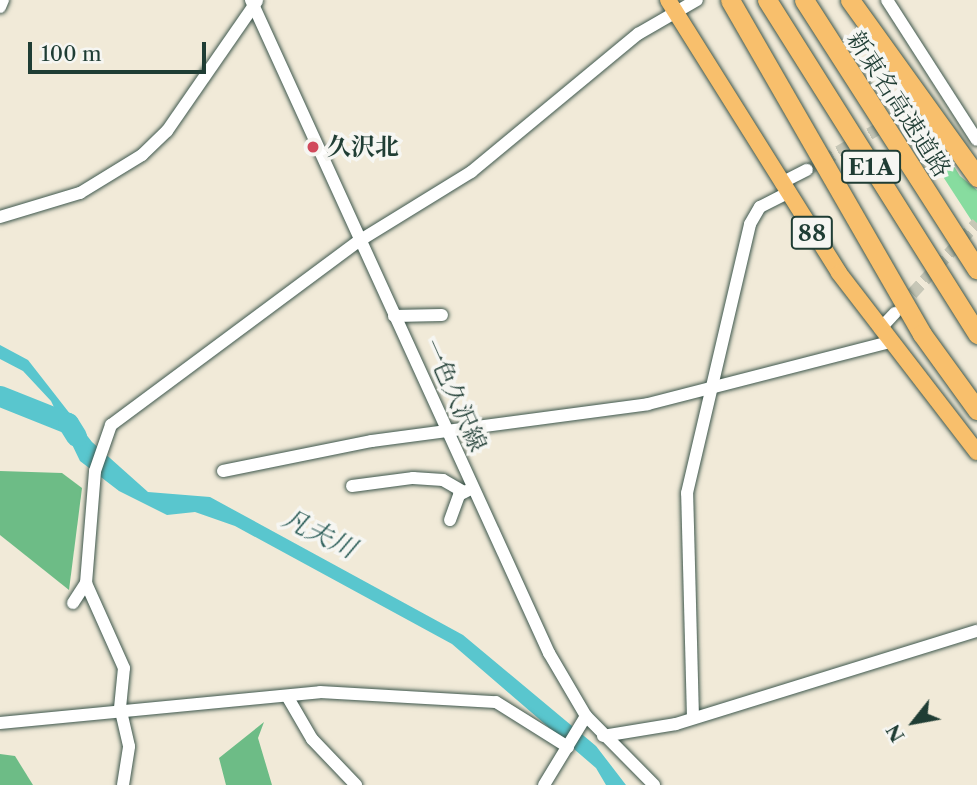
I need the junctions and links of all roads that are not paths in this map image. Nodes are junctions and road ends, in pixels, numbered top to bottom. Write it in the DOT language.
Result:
graph roads {
  1 [pos="3,0"];
  2 [pos="697,0"];
  3 [pos="730,0"];
  4 [pos="767,0"];
  5 [pos="804,0"];
  6 [pos="850,0"];
  7 [pos="887,0"];
  8 [pos="254,2"];
  9 [pos="671,6"];
  10 [pos="0,7"];
  11 [pos="942,91"];
  12 [pos="928,100"];
  13 [pos="977,140"];
  14 [pos="807,170"];
  15 [pos="977,177"];
  16 [pos="784,188"];
  17 [pos="0,217"];
  18 [pos="359,241"];
  19 [pos="977,269"];
  20 [pos="895,313"];
  21 [pos="442,314"];
  22 [pos="394,316"];
  23 [pos="880,329"];
  24 [pos="977,334"];
  25 [pos="890,342"];
  26 [pos="714,385"];
  27 [pos="977,410"];
  28 [pos="447,430"];
  29 [pos="977,452"];
  30 [pos="223,471"];
  31 [pos="352,486"];
  32 [pos="468,490"];
  33 [pos="450,520"];
  34 [pos="86,583"];
  35 [pos="72,603"];
  36 [pos="977,631"];
  37 [pos="287,696"];
  38 [pos="121,708"];
  39 [pos="694,718"];
  40 [pos="583,722"];
  41 [pos="0,723"];
  42 [pos="603,736"];
  43 [pos="568,747"];
  44 [pos="123,785"];
  45 [pos="355,785"];
  46 [pos="544,785"];
  47 [pos="654,785"];
  1 -- 10 [label="street"];
  2 -- 9 [label="street"];
  3 -- 27 [label="highway"];
  4 -- 24 [label="highway, E1A"];
  5 -- 19 [label="highway, 新東名高速道路 / E1A"];
  6 -- 15 [label="highway"];
  7 -- 11 [label="street"];
  8 -- 17 [label="street"];
  8 -- 18 [label="street, 一色久沢線"];
  9 -- 16 [label="main road, 88"];
  9 -- 18 [label="street"];
  11 -- 12 [label="street"];
  11 -- 13 [label="street"];
  14 -- 16 [label="street"];
  16 -- 23 [label="main road, 88"];
  16 -- 26 [label="street"];
  18 -- 22 [label="street, 一色久沢線"];
  18 -- 34 [label="street"];
  20 -- 23 [label="street"];
  21 -- 22 [label="street"];
  22 -- 28 [label="street, 一色久沢線"];
  23 -- 25 [label="main road, 88"];
  25 -- 26 [label="street"];
  25 -- 29 [label="main road, 88"];
  26 -- 28 [label="street"];
  26 -- 39 [label="street"];
  28 -- 30 [label="street"];
  28 -- 32 [label="street, 一色久沢線"];
  31 -- 32 [label="street"];
  32 -- 33 [label="street"];
  32 -- 40 [label="street, 一色久沢線"];
  34 -- 35 [label="street"];
  34 -- 38 [label="street"];
  36 -- 39 [label="street"];
  37 -- 38 [label="street"];
  37 -- 43 [label="street"];
  37 -- 45 [label="street"];
  38 -- 41 [label="street"];
  38 -- 44 [label="street"];
  39 -- 42 [label="street"];
  40 -- 42 [label="street, 一色久沢線"];
  40 -- 43 [label="street"];
  42 -- 47 [label="street, 一色久沢線"];
  43 -- 46 [label="street"];
}
